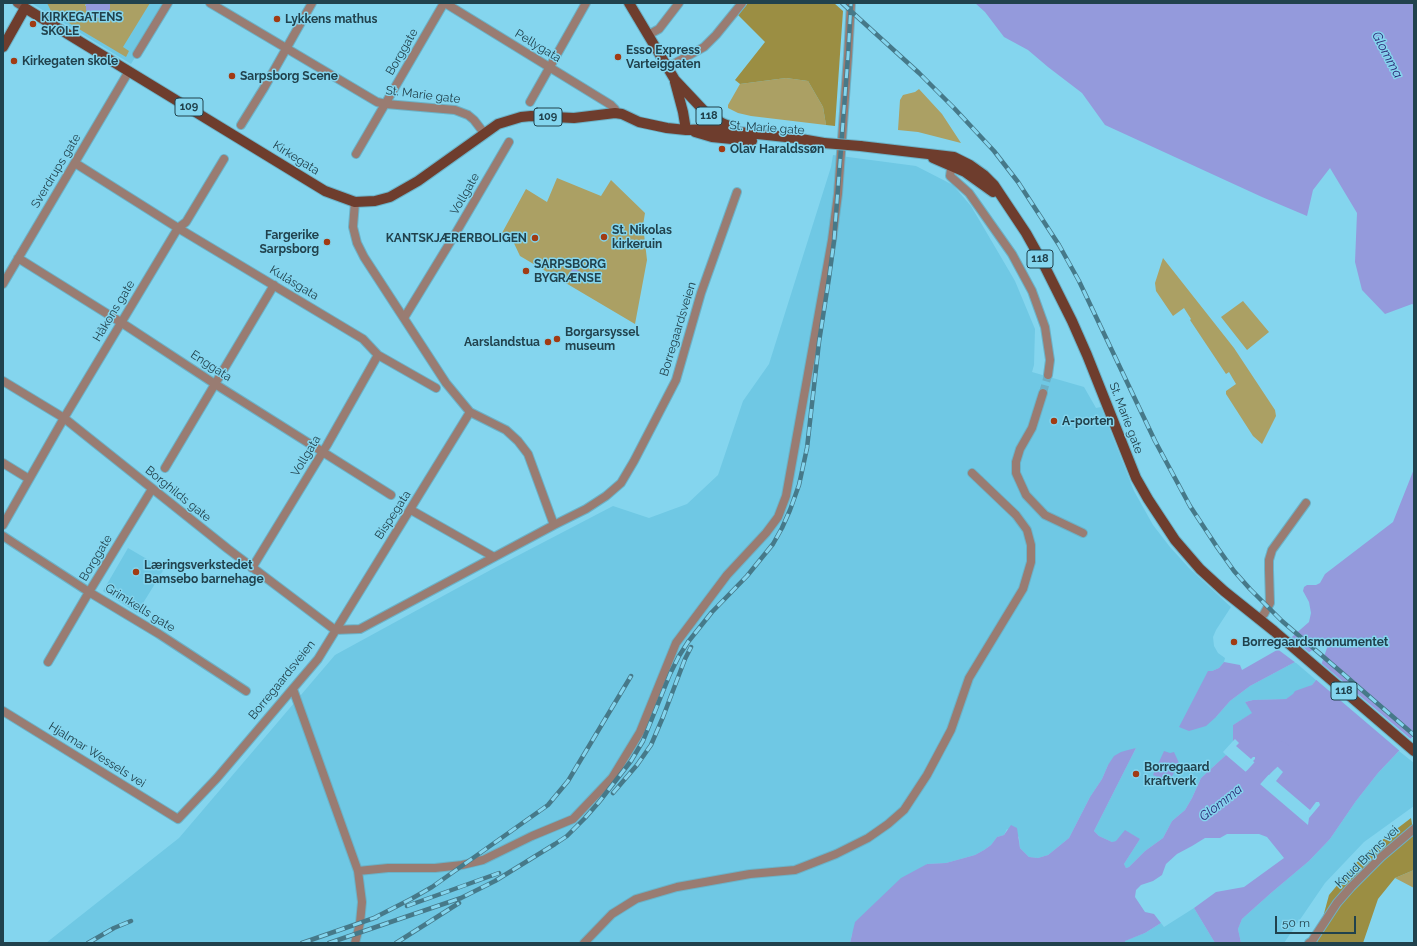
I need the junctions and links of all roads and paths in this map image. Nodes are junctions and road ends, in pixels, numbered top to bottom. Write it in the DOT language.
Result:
graph roads {
  1 [pos="168,3"];
  2 [pos="210,3"];
  3 [pos="312,3"];
  4 [pos="444,3"];
  5 [pos="586,3"];
  6 [pos="629,3"];
  7 [pos="678,3"];
  8 [pos="742,3"];
  9 [pos="851,3"];
  10 [pos="23,5"];
  11 [pos="648,35"];
  12 [pos="3,47"];
  13 [pos="286,48"];
  14 [pos="137,54"];
  15 [pos="550,66"];
  16 [pos="668,67"];
  17 [pos="129,71"];
  18 [pos="675,80"];
  19 [pos="530,102"];
  20 [pos="386,104"];
  21 [pos="615,112"];
  22 [pos="241,125"];
  23 [pos="686,130"];
  24 [pos="484,133"];
  25 [pos="756,135"];
  26 [pos="509,142"];
  27 [pos="824,143"];
  28 [pos="356,154"];
  29 [pos="224,159"];
  30 [pos="952,162"];
  31 [pos="75,163"];
  32 [pos="737,192"];
  33 [pos="355,202"];
  34 [pos="178,228"];
  35 [pos="18,258"];
  36 [pos="3,284"];
  37 [pos="274,285"];
  38 [pos="404,318"];
  39 [pos="122,323"];
  40 [pos="378,355"];
  41 [pos="1048,375"];
  42 [pos="3,381"];
  43 [pos="215,384"];
  44 [pos="436,388"];
  45 [pos="1043,393"];
  46 [pos="470,412"];
  47 [pos="64,418"];
  48 [pos="323,451"];
  49 [pos="3,463"];
  50 [pos="165,468"];
  51 [pos="972,473"];
  52 [pos="30,479"];
  53 [pos="152,489"];
  54 [pos="391,495"];
  55 [pos="1306,503"];
  56 [pos="411,510"];
  57 [pos="554,524"];
  58 [pos="3,525"];
  59 [pos="1083,534"];
  60 [pos="3,536"];
  61 [pos="494,557"];
  62 [pos="252,568"];
  63 [pos="89,592"];
  64 [pos="1258,619"];
  65 [pos="335,630"];
  66 [pos="48,662"];
  67 [pos="293,689"];
  68 [pos="246,691"];
  69 [pos="3,711"];
  70 [pos="1414,751"];
  71 [pos="178,819"];
  72 [pos="1414,829"];
  73 [pos="358,871"];
  74 [pos="355,943"];
  75 [pos="584,943"];
  76 [pos="1309,943"];
  1 -- 14 [label="street"];
  2 -- 13 [label="street, St. Marie gate"];
  3 -- 13 [label="street"];
  4 -- 15 [label="street, Pellygata"];
  4 -- 20 [label="street, Borggate"];
  5 -- 15 [label="street"];
  6 -- 11 [label="main road, 118"];
  7 -- 11 [label="street"];
  8 -- 16 [label="street"];
  9 -- 73 [label="street"];
  10 -- 12 [label="main road, 109"];
  10 -- 17 [label="main road, Kirkegata / 109"];
  11 -- 16 [label="main road, 118"];
  13 -- 20 [label="street, St. Marie gate"];
  13 -- 22 [label="street"];
  15 -- 19 [label="street"];
  15 -- 21 [label="street, Pellygata"];
  16 -- 18 [label="main road, 118"];
  17 -- 31 [label="street, Sverdrups gate"];
  17 -- 33 [label="main road, Kirkegata / 109"];
  18 -- 23 [label="main road, 118"];
  18 -- 25 [label="main road, 118"];
  20 -- 24 [label="street, St. Marie gate"];
  20 -- 28 [label="street, Borggate"];
  21 -- 23 [label="main road, St. Marie gate"];
  21 -- 24 [label="main road, 109"];
  23 -- 25 [label="main road, St. Marie gate / 118"];
  23 -- 27 [label="main road, St. Marie gate / 118"];
  24 -- 33 [label="main road, 109"];
  25 -- 27 [label="main road, St. Marie gate / 118"];
  26 -- 38 [label="street, Vollgate"];
  27 -- 30 [label="main road, St. Marie gate / 118, bridge"];
  29 -- 34 [label="street, Håkons gate"];
  30 -- 41 [label="street"];
  30 -- 64 [label="main road, St. Marie gate / 118"];
  31 -- 34 [label="street, Kulåsgata"];
  31 -- 35 [label="street, Sverdrups gate"];
  32 -- 57 [label="street, Borregaardsveien"];
  33 -- 38 [label="street"];
  34 -- 37 [label="street, Kulåsgata"];
  34 -- 39 [label="street, Håkons gate"];
  35 -- 36 [label="street, Sverdrups gate"];
  35 -- 39 [label="street, Enggata"];
  37 -- 40 [label="street, Kulåsgata"];
  37 -- 43 [label="street"];
  38 -- 46 [label="street"];
  39 -- 43 [label="street, Enggata"];
  39 -- 47 [label="street, Håkons gate"];
  40 -- 44 [label="street, Kulåsgata"];
  40 -- 48 [label="street, Vollgata"];
  42 -- 47 [label="street, Borghilds gate"];
  43 -- 48 [label="street, Enggata"];
  43 -- 50 [label="street"];
  45 -- 59 [label="street"];
  46 -- 56 [label="street, Bispegata"];
  46 -- 57 [label="street"];
  47 -- 52 [label="street, Håkons gate"];
  47 -- 53 [label="street, Borghilds gate"];
  48 -- 54 [label="street, Enggata"];
  48 -- 62 [label="street, Vollgata"];
  49 -- 52 [label="street"];
  51 -- 75 [label="street"];
  52 -- 58 [label="street, Håkons gate"];
  53 -- 62 [label="street, Borghilds gate"];
  53 -- 63 [label="street, Borggate"];
  55 -- 64 [label="street"];
  56 -- 61 [label="street"];
  56 -- 65 [label="street, Bispegata"];
  57 -- 61 [label="street, Borregaardsveien"];
  60 -- 63 [label="street, Borggate"];
  61 -- 65 [label="street, Borregaardsveien"];
  62 -- 65 [label="street, Borghilds gate"];
  63 -- 66 [label="street, Grimkells gate"];
  63 -- 68 [label="street, Grimkells gate"];
  64 -- 70 [label="main road, St. Marie gate / 118"];
  65 -- 67 [label="street, Borregaardsveien"];
  67 -- 71 [label="street, Borregaardsveien"];
  67 -- 73 [label="street"];
  69 -- 71 [label="street, Hjalmar Wessels vei"];
  72 -- 76 [label="street, Knud Bryns vei"];
  73 -- 74 [label="street"];
}
